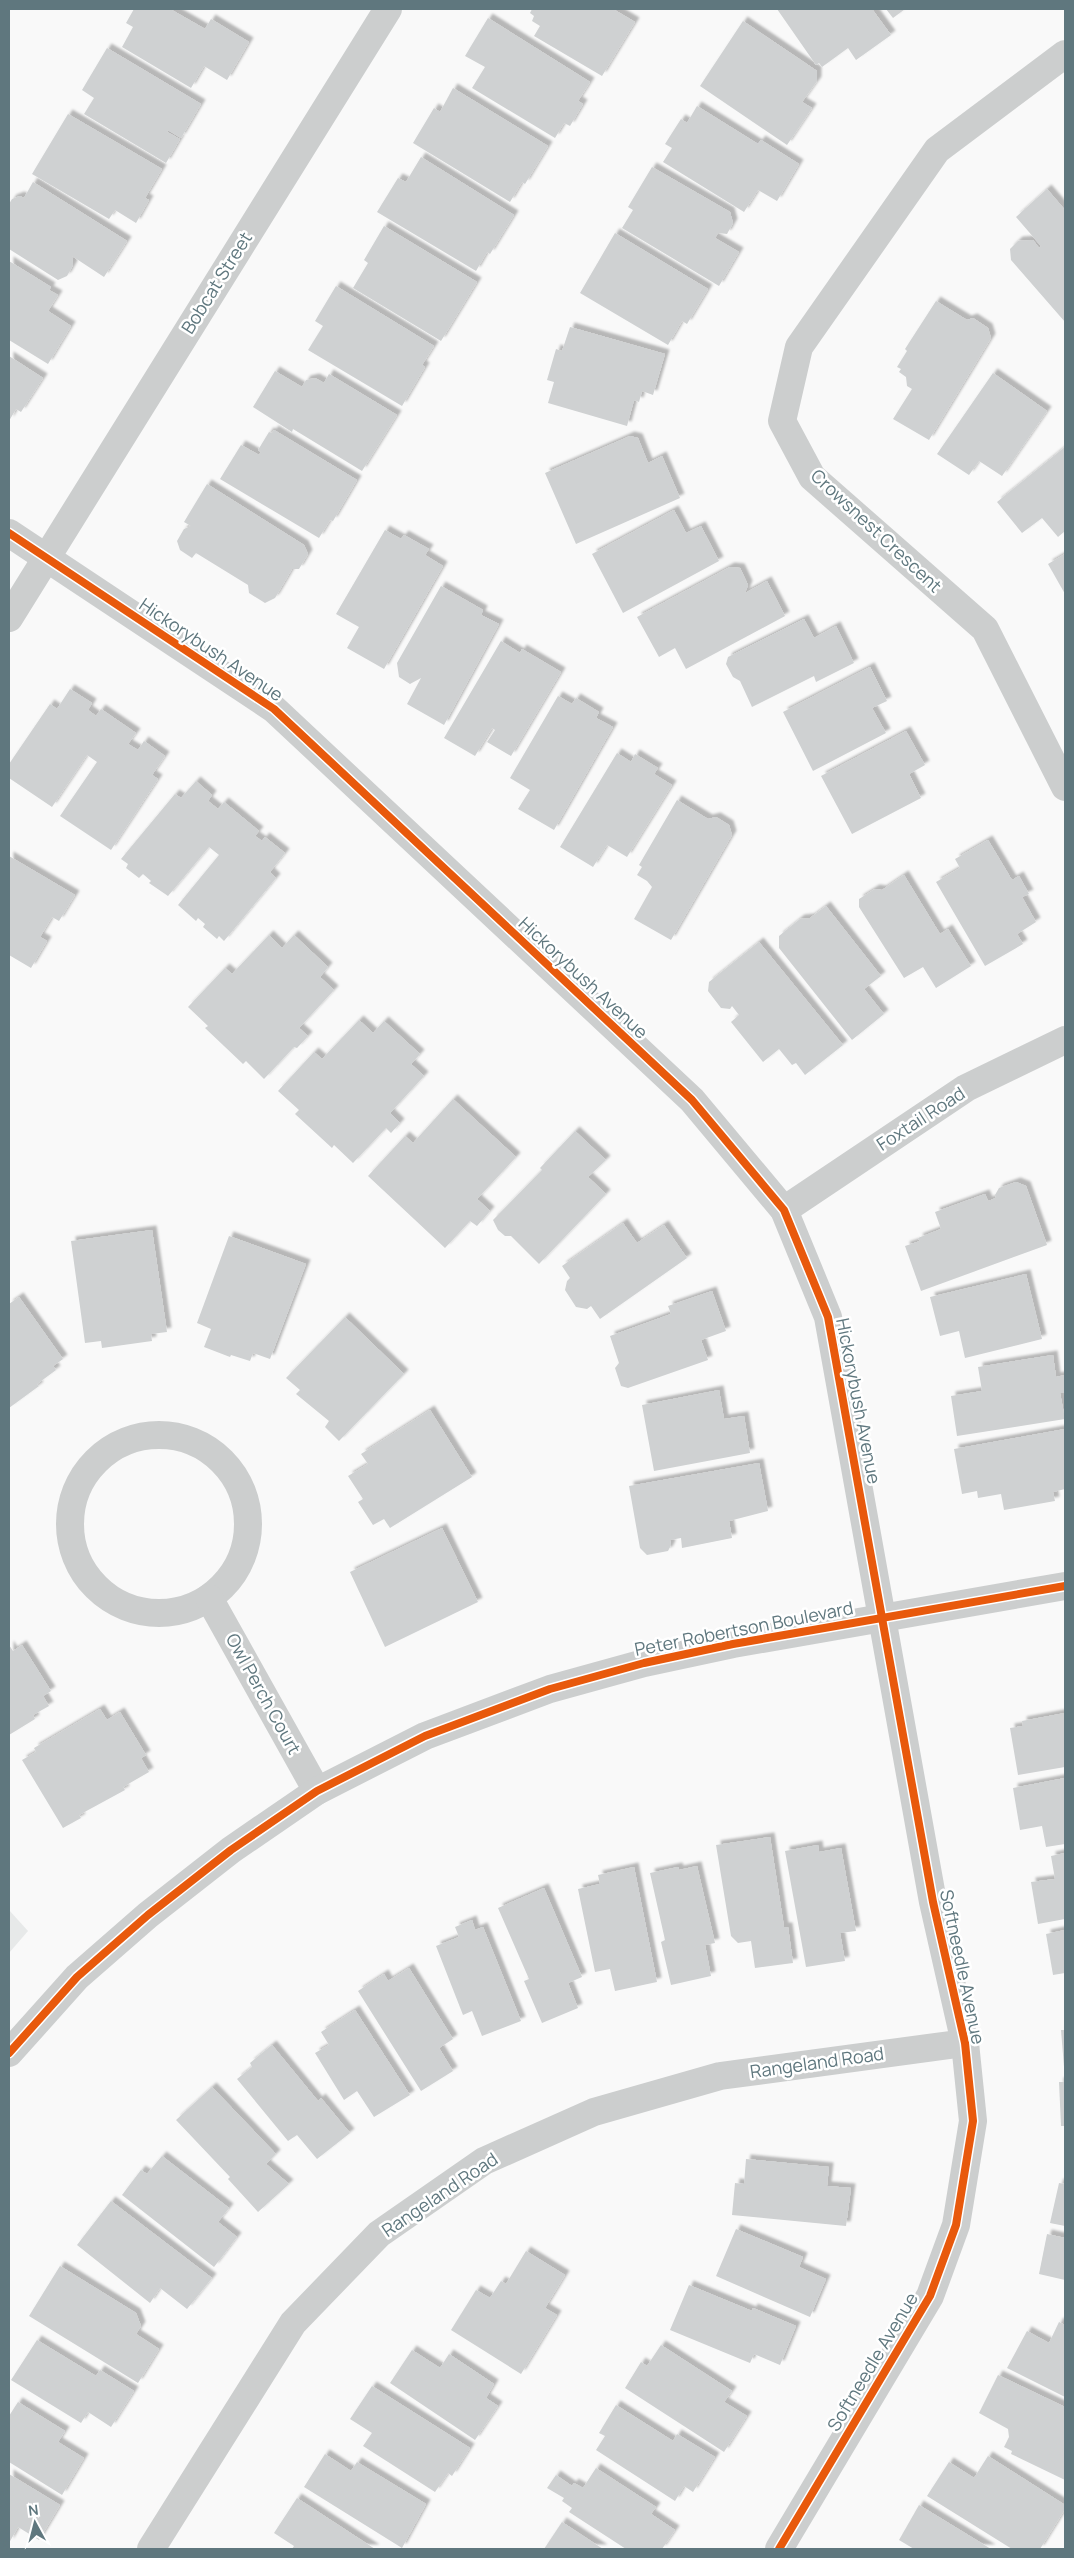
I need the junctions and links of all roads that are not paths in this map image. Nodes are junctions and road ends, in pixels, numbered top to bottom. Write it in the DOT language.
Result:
graph roads {
  1 [pos="388,9"];
  2 [pos="1065,54"];
  3 [pos="9,532"];
  4 [pos="47,557"];
  5 [pos="9,618"];
  6 [pos="1065,787"];
  7 [pos="1065,1040"];
  8 [pos="784,1210"];
  9 [pos="1065,1586"];
  10 [pos="209,1598"];
  11 [pos="883,1618"];
  12 [pos="317,1791"];
  13 [pos="13,2038"];
  14 [pos="965,2044"];
  15 [pos="151,2549"];
  16 [pos="779,2549"];
  1 -- 4 [label="street, Bobcat Street"];
  2 -- 6 [label="street, Crowsnest Crescent"];
  3 -- 4 [label="street, Hickorybush Avenue"];
  4 -- 5 [label="street, Bobcat Street"];
  4 -- 8 [label="street, Hickorybush Avenue"];
  7 -- 8 [label="street, Foxtail Road"];
  8 -- 11 [label="street, Hickorybush Avenue"];
  9 -- 11 [label="street, Peter Robertson Boulevard"];
  10 -- 10 [label="street"];
  10 -- 12 [label="street, Owl Perch Court"];
  11 -- 12 [label="street, Peter Robertson Boulevard"];
  11 -- 14 [label="street, Softneedle Avenue"];
  12 -- 13 [label="street, Peter Robertson Boulevard"];
  14 -- 15 [label="street, Rangeland Road"];
  14 -- 16 [label="street, Softneedle Avenue"];
}
